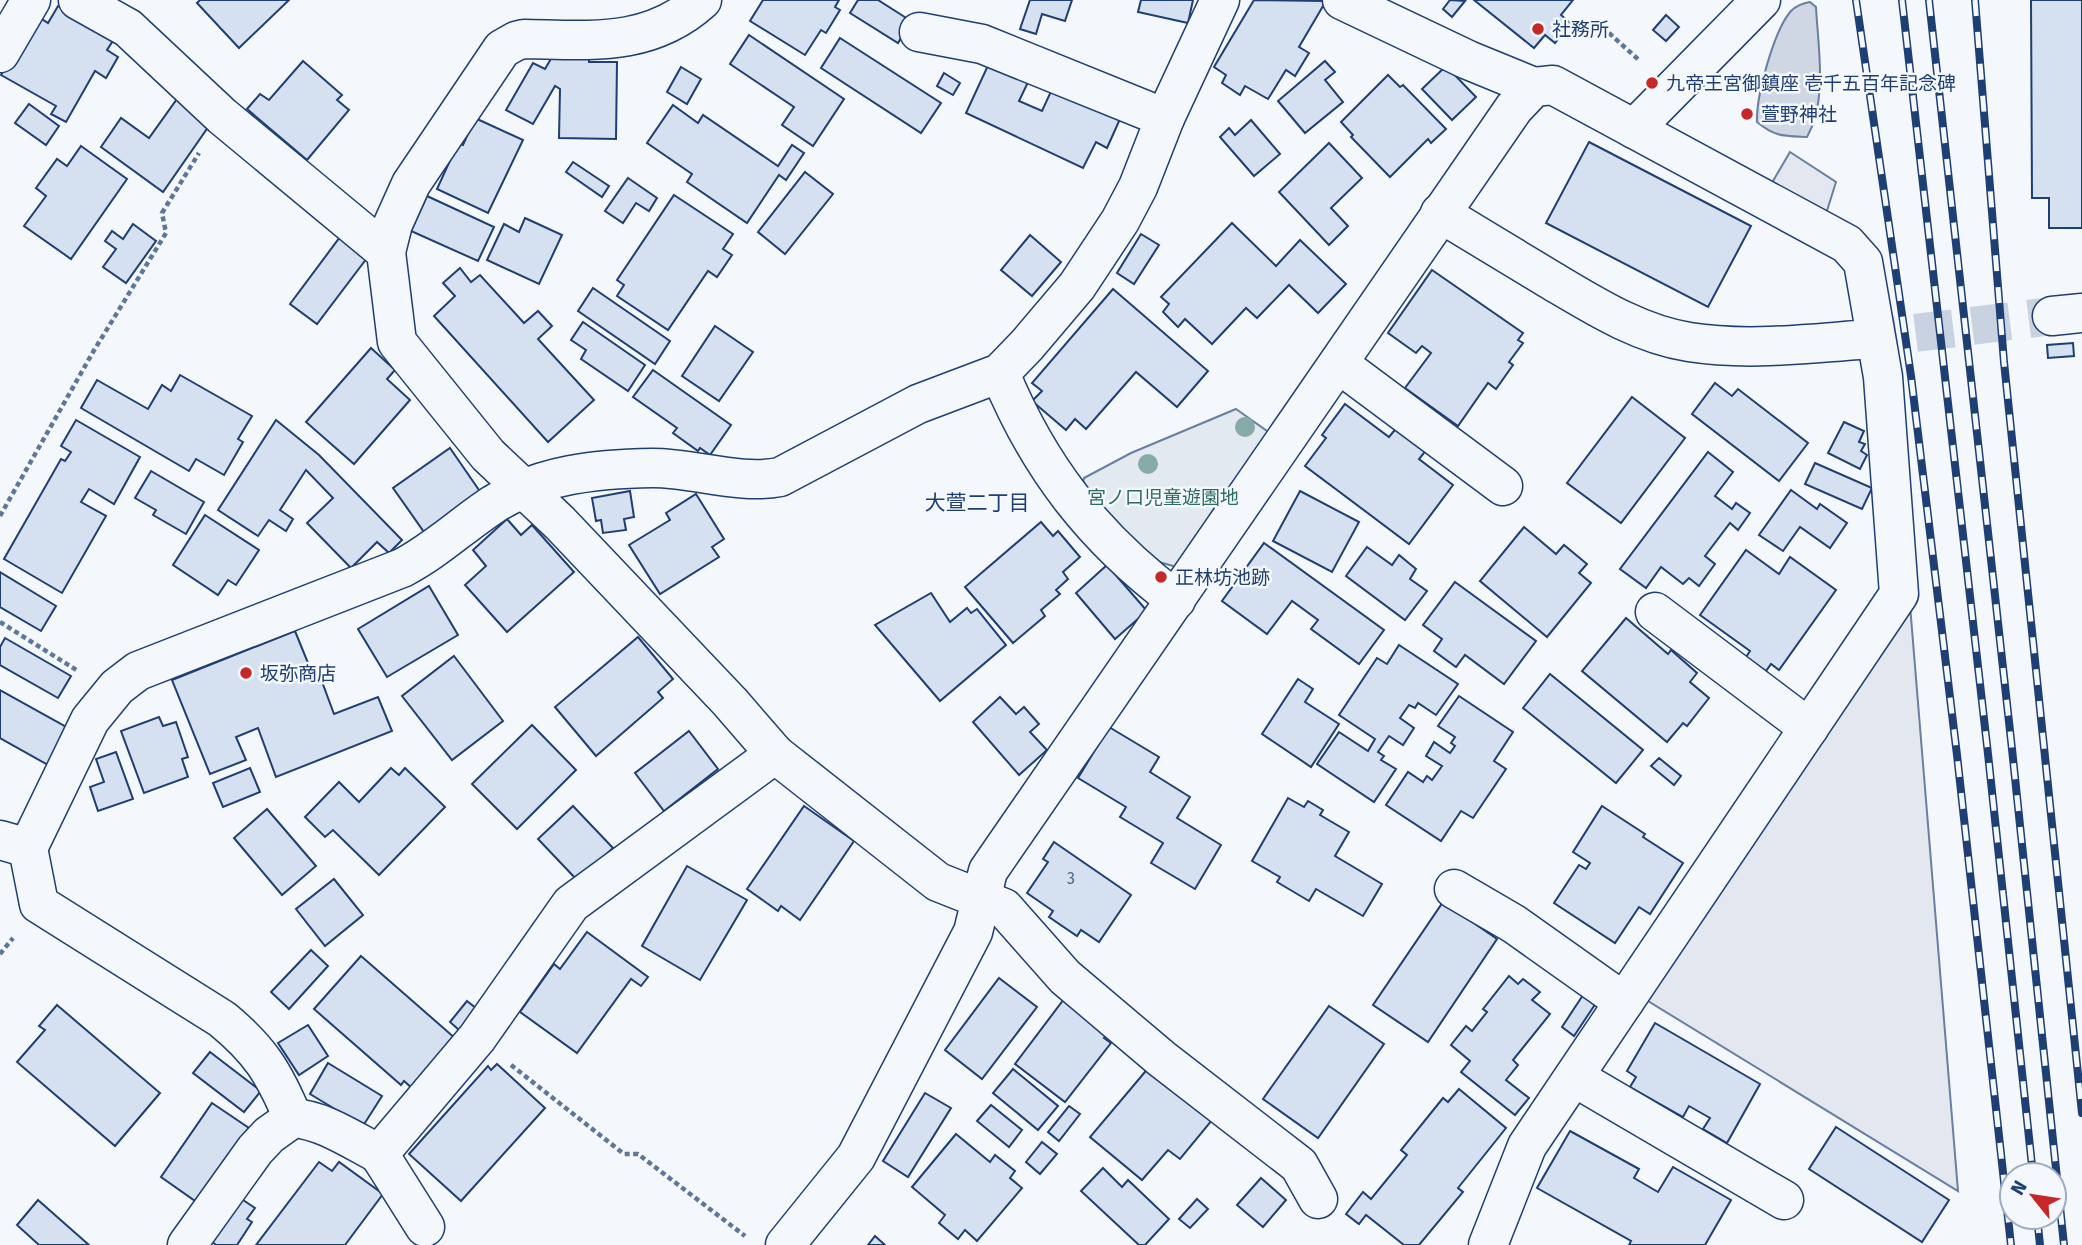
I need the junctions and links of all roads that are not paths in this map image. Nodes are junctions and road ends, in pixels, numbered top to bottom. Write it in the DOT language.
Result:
graph roads {
  1 [pos="31,0"];
  2 [pos="78,0"];
  3 [pos="702,0"];
  4 [pos="1220,0"];
  5 [pos="1342,0"];
  6 [pos="1761,0"];
  7 [pos="919,32"];
  8 [pos="0,53"];
  9 [pos="1534,87"];
  10 [pos="1165,118"];
  11 [pos="1634,129"];
  12 [pos="1440,213"];
  13 [pos="386,251"];
  14 [pos="1859,340"];
  15 [pos="1339,364"];
  16 [pos="1000,373"];
  17 [pos="1503,486"];
  18 [pos="524,487"];
  19 [pos="1176,600"];
  20 [pos="1655,612"];
  21 [pos="1810,728"];
  22 [pos="775,754"];
  23 [pos="14,844"];
  24 [pos="1454,889"];
  25 [pos="981,899"];
  26 [pos="1624,1002"];
  27 [pos="1574,1077"];
  28 [pos="293,1118"];
  29 [pos="379,1154"];
  30 [pos="1318,1199"];
  31 [pos="1784,1200"];
  32 [pos="425,1227"];
  33 [pos="187,1245"];
  34 [pos="785,1245"];
  35 [pos="1488,1245"];
  1 -- 8 [label="street"];
  2 -- 13 [label="street"];
  3 -- 13 [label="street"];
  4 -- 10 [label="street"];
  5 -- 9 [label="street"];
  6 -- 11 [label="street"];
  7 -- 10 [label="street"];
  9 -- 11 [label="street"];
  9 -- 12 [label="street"];
  10 -- 16 [label="street"];
  11 -- 21 [label="street"];
  12 -- 14 [label="street"];
  12 -- 15 [label="street"];
  13 -- 18 [label="street"];
  15 -- 17 [label="street"];
  15 -- 19 [label="street"];
  16 -- 18 [label="street"];
  16 -- 19 [label="street"];
  18 -- 22 [label="street"];
  18 -- 23 [label="street"];
  19 -- 25 [label="street"];
  20 -- 21 [label="street"];
  21 -- 26 [label="street"];
  22 -- 25 [label="street"];
  22 -- 29 [label="street"];
  23 -- 28 [label="street"];
  24 -- 26 [label="street"];
  25 -- 30 [label="street"];
  25 -- 34 [label="street"];
  26 -- 27 [label="street"];
  27 -- 31 [label="street"];
  27 -- 35 [label="street"];
  28 -- 29 [label="street"];
  28 -- 33 [label="street"];
  29 -- 32 [label="street"];
}
